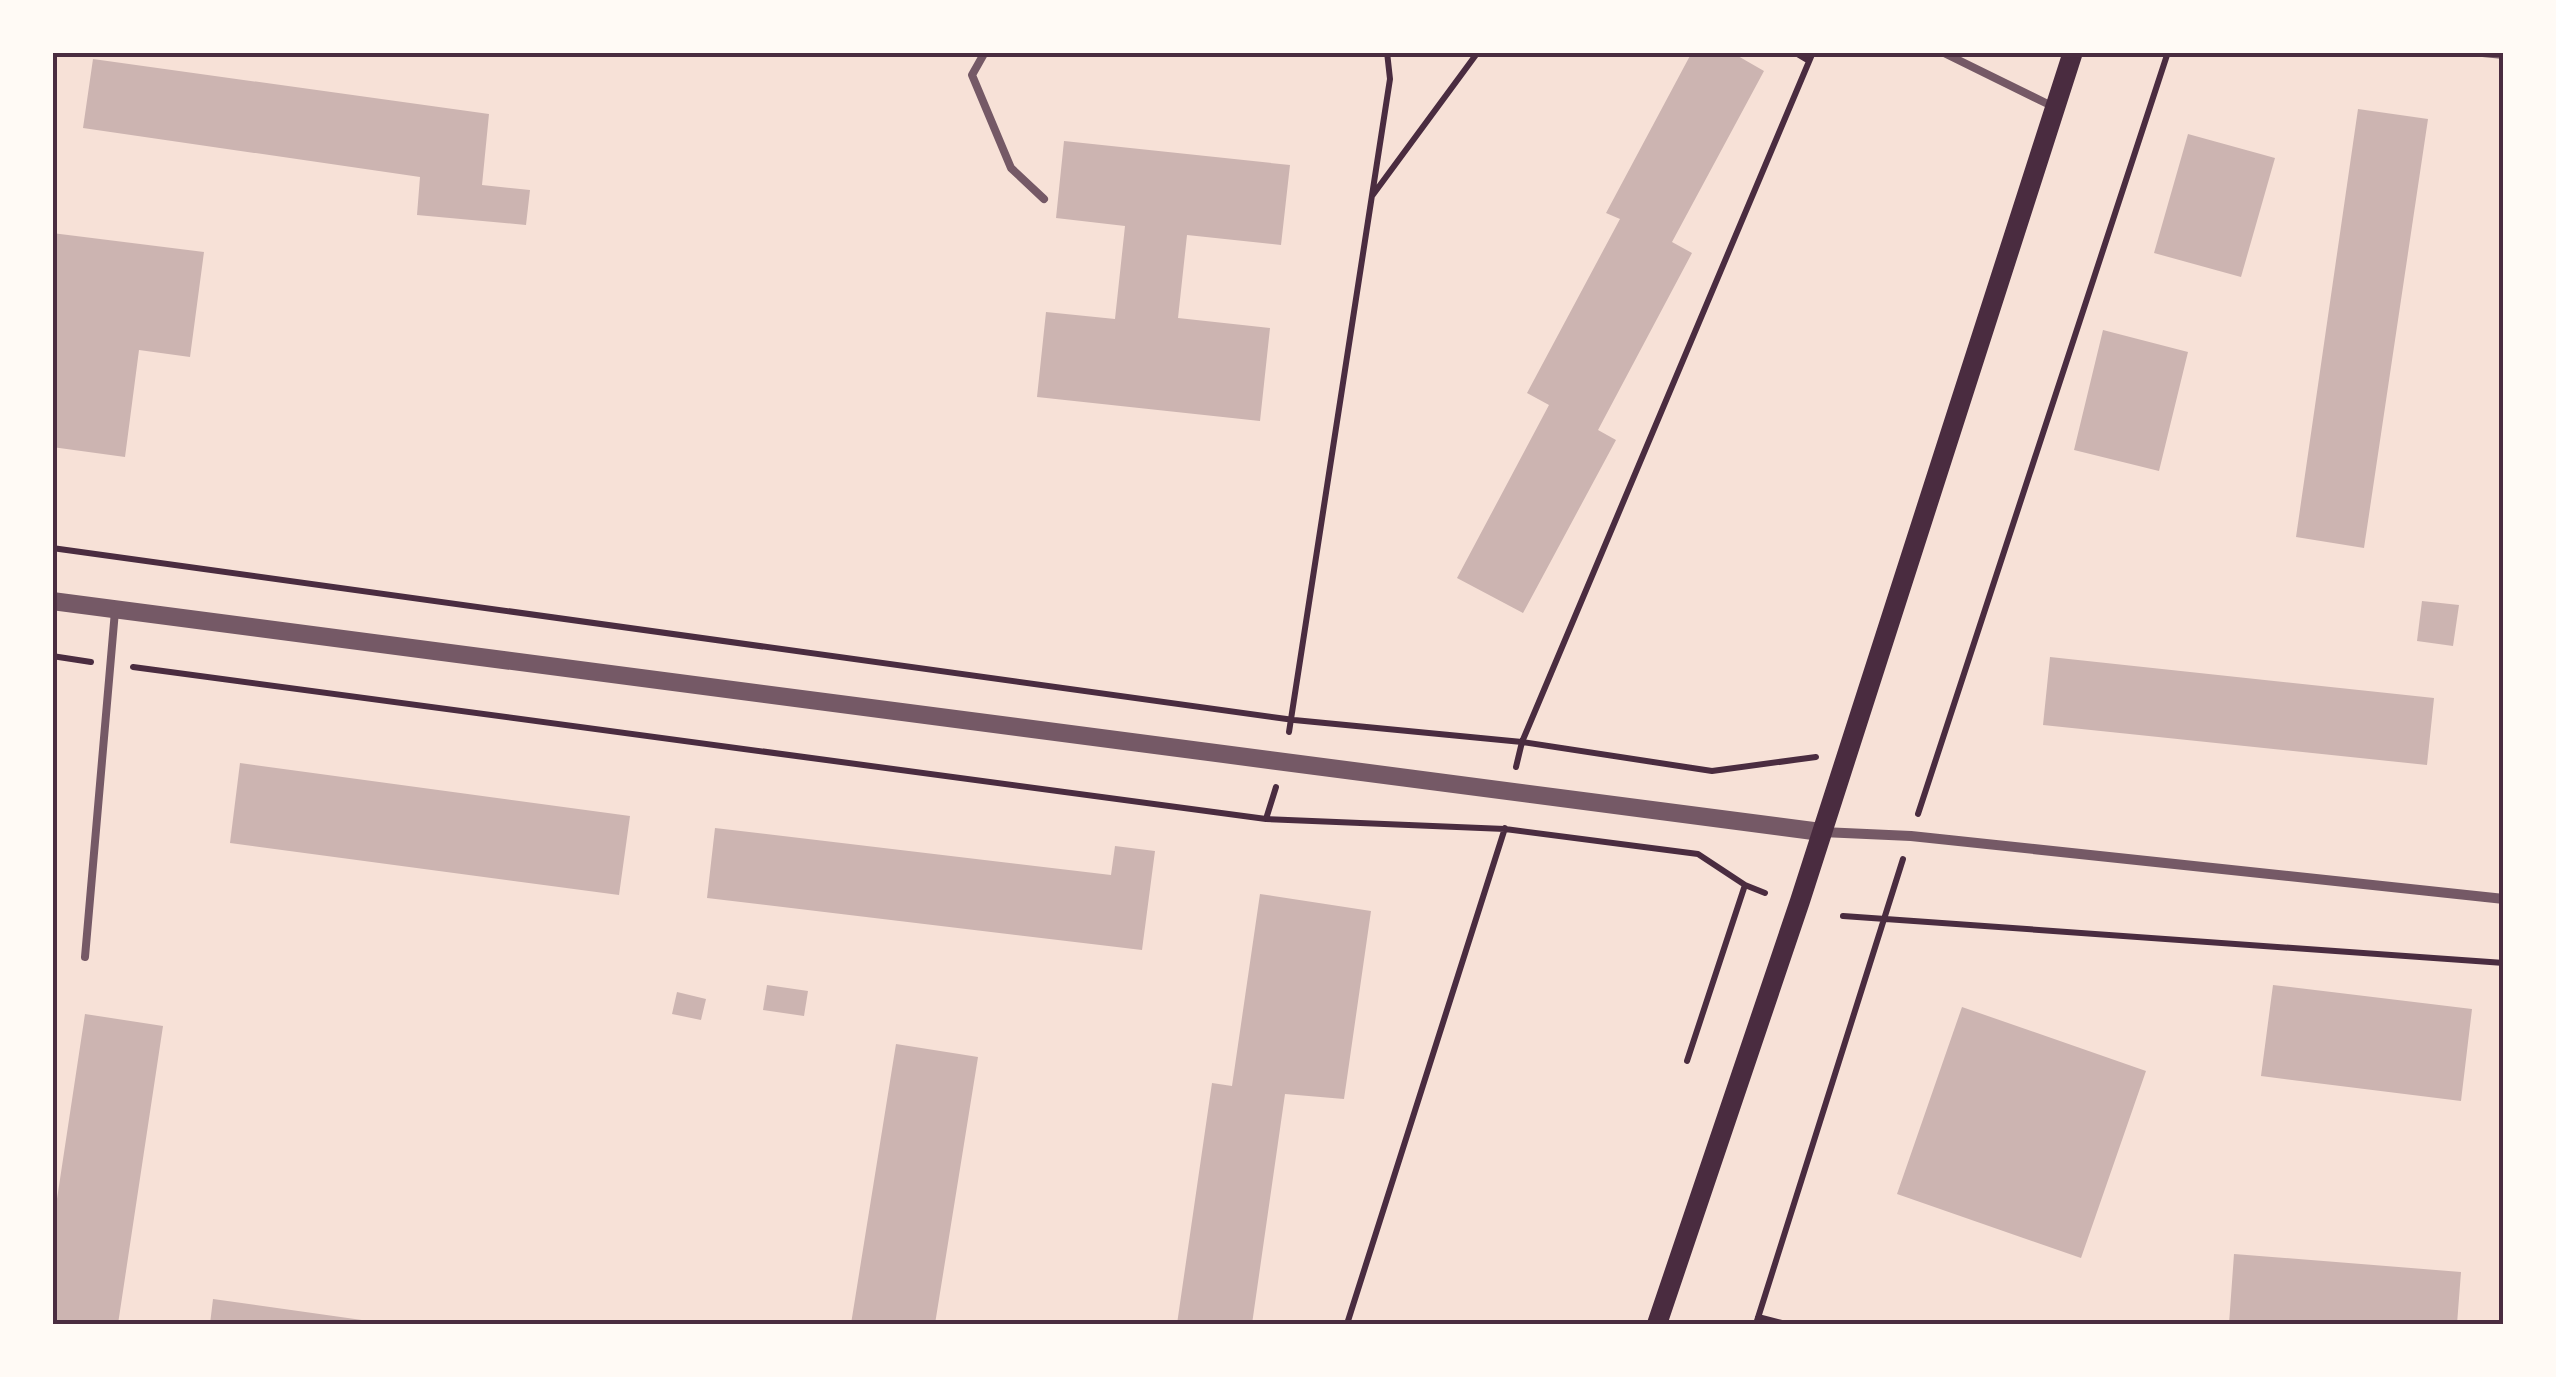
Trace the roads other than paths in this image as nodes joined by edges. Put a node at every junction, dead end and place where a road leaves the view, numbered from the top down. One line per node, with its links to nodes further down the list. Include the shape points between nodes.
1 (985, 52): 7 (lane, via 972,75 1011,168)
2 (1942, 52): 6 (lane)
3 (2072, 52): 6 (main road)
4 (2472, 52): 5 (lane)
5 (2504, 56)
6 (2054, 107): 10 (main road)
7 (1044, 199)
8 (52, 601): 9 (street)
9 (114, 610): 10 (street); 12 (lane)
10 (1821, 832): 11 (street); 13 (main road)
11 (2504, 899)
12 (86, 957)
13 (1657, 1324)

